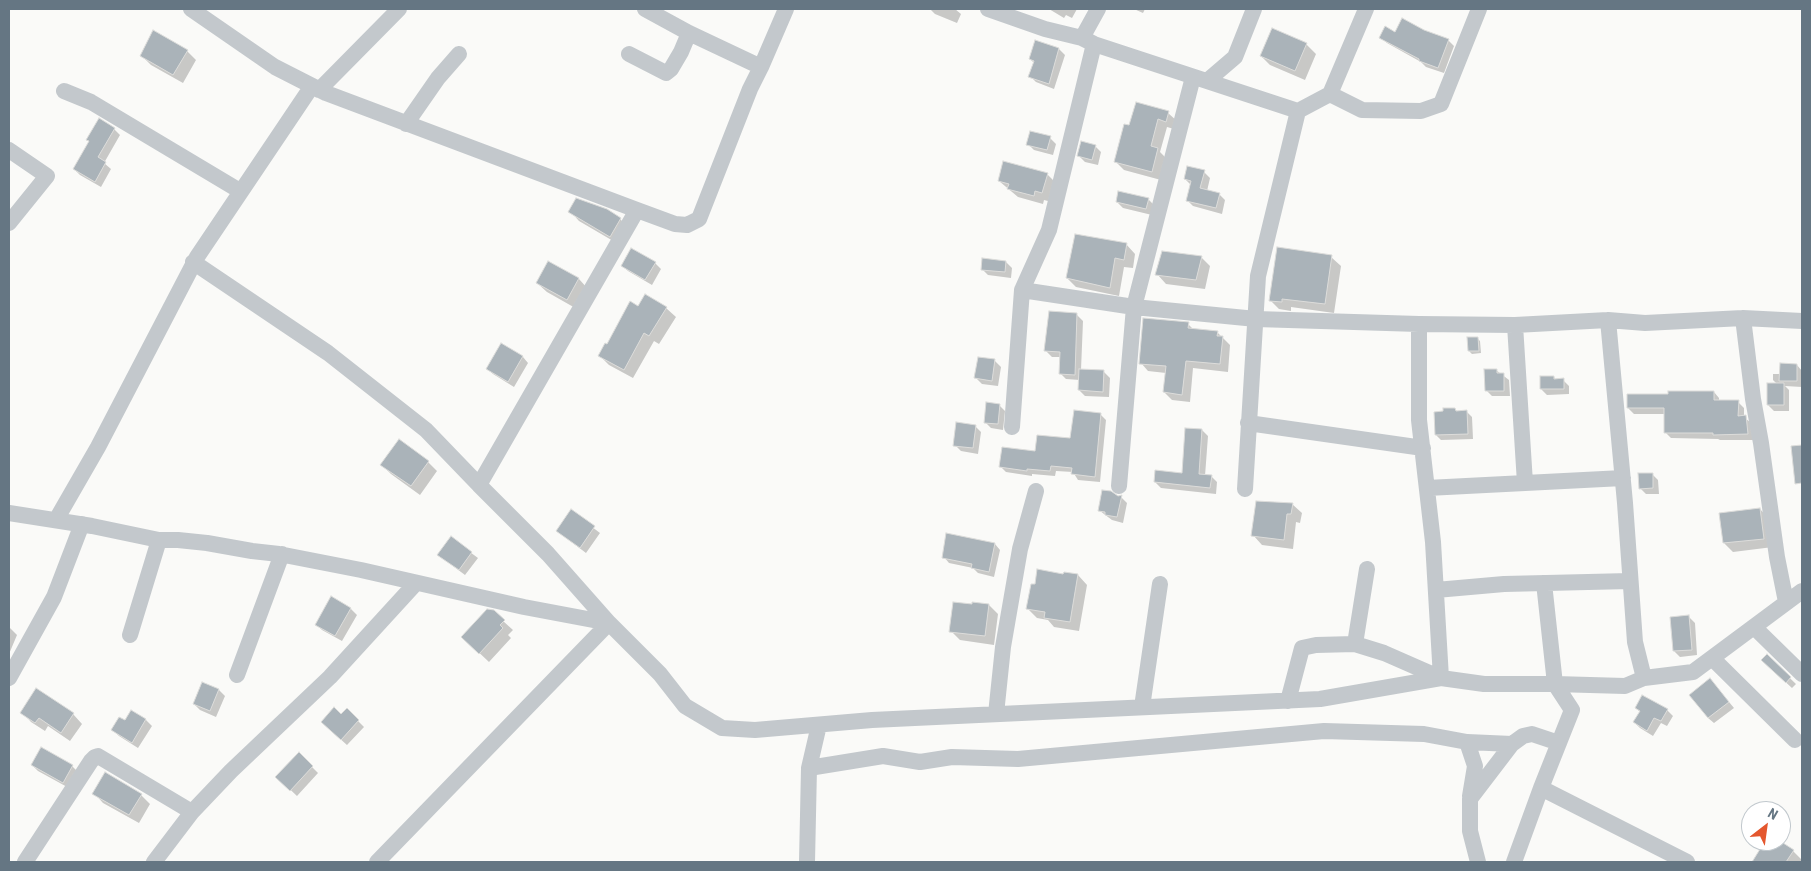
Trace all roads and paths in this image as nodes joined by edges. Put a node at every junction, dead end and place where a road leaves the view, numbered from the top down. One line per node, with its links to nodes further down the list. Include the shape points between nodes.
1 (191, 9): 16 (street, via 275,67)
2 (399, 9): 16 (street)
3 (645, 9): 10 (street)
4 (786, 9): 14 (street)
5 (988, 9): 11 (street)
6 (1098, 9): 11 (street)
7 (1254, 9): 15 (street, via 1235,57)
8 (1366, 9): 18 (street)
9 (1479, 9): 18 (street, via 1441,104 1422,112 1362,110)
10 (689, 33): 13 (street, via 671,70 666,73); 14 (street)
11 (1088, 41): 15 (street); 26 (street, via 1049,230)
12 (459, 54): 20 (street)
13 (629, 54)
14 (761, 67): 23 (street, via 699,219 687,225 675,224)
15 (1200, 79): 19 (street); 27 (street)
16 (315, 88): 20 (street); 22 (street)
17 (64, 90): 22 (street, via 90,102)
18 (1330, 94): 19 (street)
19 (1298, 111): 29 (street, via 1258,276)
20 (406, 124): 23 (street)
21 (9, 150): 24 (street, via 47,176)
22 (240, 191): 25 (street)
23 (637, 210): 39 (street)
24 (9, 222)
25 (193, 262): 39 (street, via 328,353 426,430); 45 (street, via 98,447)
26 (1022, 290): 27 (street); 35 (street)
27 (1134, 307): 29 (street); 40 (street)
28 (1743, 318): 30 (street, via 1645,323); 31 (street); 56 (street, via 1752,399)
29 (1256, 319): 32 (street); 34 (street)
30 (1608, 320): 33 (street); 37 (street)
31 (1802, 321)
32 (1419, 324): 33 (street); 36 (street)
33 (1515, 325): 38 (street)
34 (1248, 423): 36 (street); 42 (street)
35 (1012, 427)
36 (1423, 448): 41 (street)
37 (1623, 478): 38 (street); 50 (street)
38 (1525, 483): 41 (street)
39 (479, 485): 57 (street, via 548,554)
40 (1119, 486)
41 (1427, 488): 54 (street)
42 (1245, 489)
43 (1036, 491): 70 (street, via 1020,549 1003,647)
44 (9, 514): 45 (street)
45 (56, 520): 46 (street)
46 (82, 524): 47 (street); 64 (street, via 54,597)
47 (159, 540): 48 (street); 59 (street)
48 (282, 554): 51 (street); 63 (street)
49 (1367, 569): 60 (street)
50 (1630, 581): 52 (street); 66 (street, via 1635,642)
51 (416, 583): 57 (street); 79 (street, via 330,677)
52 (1544, 583): 54 (street); 67 (street)
53 (1160, 584): 69 (street)
54 (1436, 590): 65 (street)
55 (1802, 591): 56 (street)
56 (1786, 602): 58 (street)
57 (609, 622): 71 (street, via 660,674 685,706 722,728 756,730); 82 (street)
58 (1754, 627): 61 (street); 62 (street)
59 (130, 635)
60 (1355, 644): 65 (street, via 1384,652); 68 (street, via 1302,648)
61 (1712, 658): 66 (street, via 1693,672); 72 (street)
62 (1802, 674)
63 (237, 675)
64 (9, 678)
65 (1441, 678): 67 (street, via 1484,684); 68 (street, via 1320,699)
66 (1644, 678): 67 (street, via 1625,686)
67 (1555, 684): 74 (street, via 1572,710)
68 (1288, 700): 69 (street)
69 (1142, 707): 70 (street)
70 (996, 714): 71 (street)
71 (819, 724): 76 (street)
72 (1795, 740)
73 (1467, 742): 75 (street); 76 (street, via 1424,734 1324,731 1018,759 952,756 920,762 883,756); 78 (street, via 1475,766)
74 (1559, 743): 75 (street, via 1532,734); 77 (street)
75 (1512, 744): 78 (street)
76 (809, 768): 83 (street)
77 (1541, 788): 85 (street); 86 (street)
78 (1470, 799): 84 (street, via 1470,831)
79 (192, 812): 80 (street, via 98,756 91,760); 81 (street)
80 (25, 862)
81 (154, 862)
82 (377, 862)
83 (807, 862)
84 (1478, 862)
85 (1514, 862)
86 (1687, 862)

